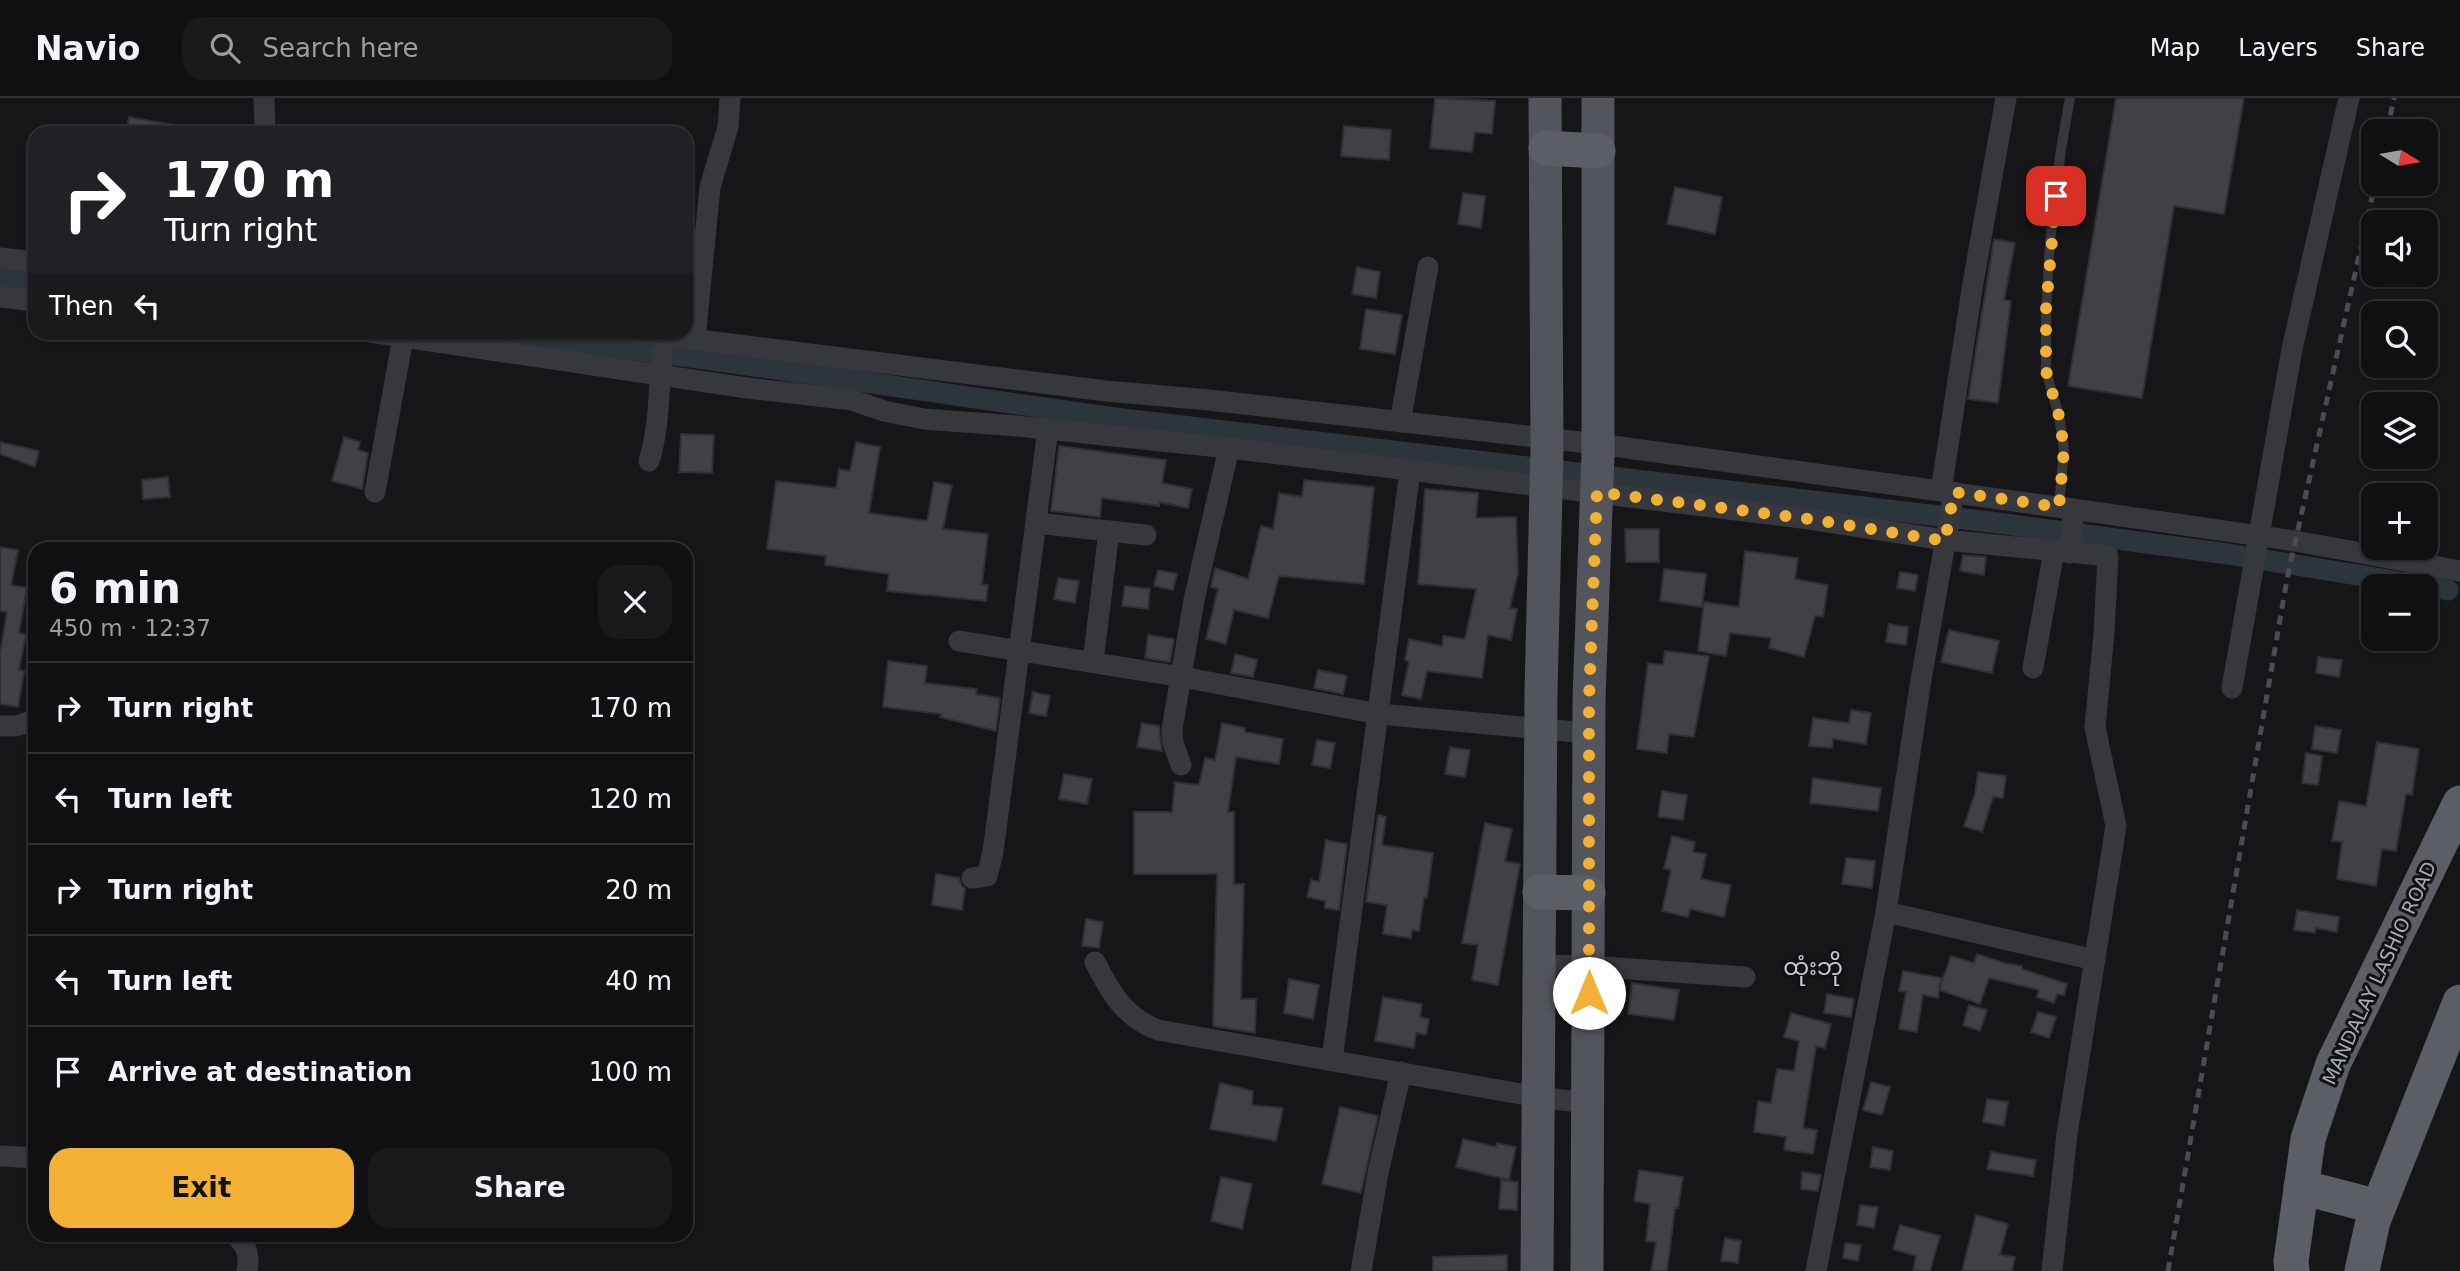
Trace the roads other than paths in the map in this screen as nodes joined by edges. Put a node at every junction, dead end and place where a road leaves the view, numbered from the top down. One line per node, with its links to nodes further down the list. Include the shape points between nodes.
1 (264, 98): 8 (street)
2 (730, 98): 16 (street, via 728,127 710,187)
3 (1545, 98): 9 (main road)
4 (1598, 98): 10 (main road)
5 (2006, 98): 30 (street, via 1973,283)
6 (2070, 98): 31 (lane, via 2050,242 2046,309 2046,371 2059,416)
7 (2349, 98): 36 (street, via 2292,349)
8 (265, 126)
9 (1545, 148): 10 (highway); 26 (main road)
10 (1598, 150): 27 (main road)
11 (0, 258): 12 (street)
12 (28, 261)
13 (1428, 267): 22 (street)
14 (0, 297): 15 (street)
15 (28, 299)
16 (695, 339): 22 (street, via 1106,391)
17 (403, 340): 29 (street)
18 (476, 340): 21 (street)
19 (645, 340): 21 (street)
20 (693, 340): 21 (street)
21 (662, 353): 23 (street, via 747,388 852,400 924,419); 25 (street, via 657,426)
22 (1400, 422): 26 (street)
23 (1048, 429): 24 (street); 32 (street)
24 (1229, 447): 28 (street); 43 (street, via 1194,600)
25 (649, 461)
26 (1547, 462): 27 (street); 27 (street); 28 (street); 48 (main road)
27 (1597, 469): 30 (street); 35 (street, via 1809,519); 49 (main road)
28 (1410, 471): 45 (street)
29 (375, 492)
30 (1949, 494): 31 (street); 35 (street)
31 (2069, 511): 36 (street); 37 (street)
32 (1036, 523): 33 (street); 40 (street)
33 (1109, 531): 34 (street); 41 (street)
34 (1146, 535)
35 (1946, 536): 37 (street); 55 (street)
36 (2257, 541): 38 (street); 44 (street)
37 (2064, 548): 42 (street); 56 (street, via 2108,556 2095,727 2116,826)
38 (2460, 571)
39 (959, 641): 40 (street)
40 (1020, 651): 41 (street); 52 (street, via 990,867 987,876)
41 (1093, 662): 43 (street)
42 (2033, 668)
43 (1182, 677): 45 (street); 50 (street, via 1172,729)
44 (2232, 688)
45 (1379, 714): 48 (street); 62 (street)
46 (28, 722): 47 (street)
47 (0, 726)
48 (1541, 730): 49 (street); 53 (main road)
49 (1588, 733): 54 (main road)
50 (1181, 765)
51 (2460, 803): 68 (highway, MANDALAY LASHIO ROAD, via 2333,1064 2308,1139)
52 (972, 878)
53 (1540, 892): 54 (highway); 58 (main road)
54 (1588, 893): 59 (main road)
55 (1886, 912): 56 (street); 75 (street)
56 (2095, 960): 76 (street, via 2067,1134)
57 (1095, 962): 62 (street, via 1109,991 1144,1025)
58 (1538, 965): 59 (street); 64 (main road)
59 (1589, 965): 60 (street); 65 (main road)
60 (1745, 977)
61 (2460, 1002): 69 (highway)
62 (1332, 1060): 63 (street)
63 (1401, 1072): 64 (street); 72 (street)
64 (1538, 1097): 65 (street); 73 (main road)
65 (1587, 1103): 74 (main road)
66 (0, 1156): 67 (street)
67 (28, 1158)
68 (2301, 1187): 69 (highway); 77 (highway, MANDALAY LASHIO ROAD)
69 (2378, 1207): 78 (highway)
70 (244, 1242): 71 (street)
71 (247, 1271)
72 (1360, 1271)
73 (1537, 1271)
74 (1587, 1271)
75 (1816, 1271)
76 (2052, 1271)
77 (2292, 1271)
78 (2362, 1271)

